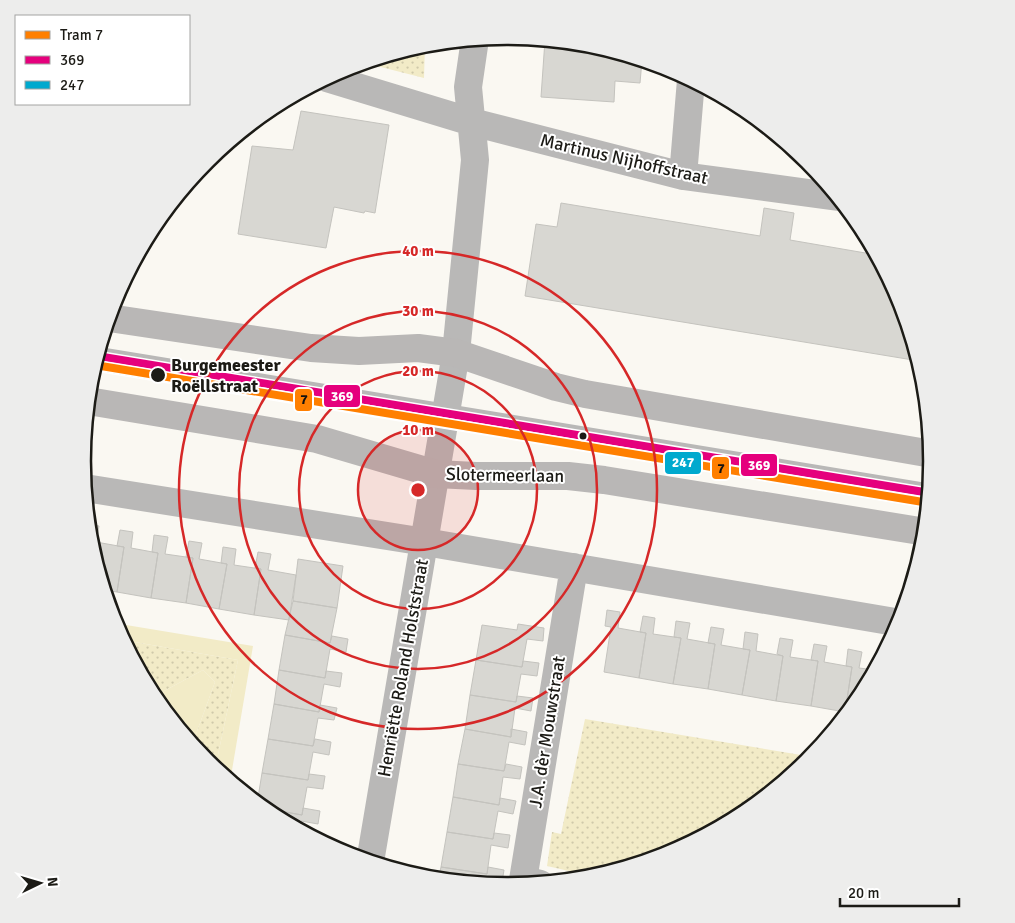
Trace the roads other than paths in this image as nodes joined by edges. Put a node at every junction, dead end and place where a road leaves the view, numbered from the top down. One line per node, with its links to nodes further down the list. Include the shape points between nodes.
1 (474, 47): 4 (street, Henriëtte Roland Holststraat, via 468,87)
2 (338, 81): 4 (street, Martinus Nijhoffstraat)
3 (690, 87): 5 (street)
4 (472, 122): 5 (street, Martinus Nijhoffstraat); 8 (street, Henriëtte Roland Holststraat, via 475,160)
5 (684, 176): 6 (street, Martinus Nijhoffstraat)
6 (828, 196)
7 (116, 319): 8 (main road, via 311,348 360,351 418,348)
8 (456, 353): 11 (street, Henriëtte Roland Holststraat); 12 (main road, via 585,394)
9 (104, 357): 11 (lane)
10 (96, 403): 13 (main road, Slotermeerlaan, via 316,439)
11 (446, 413): 13 (street, Henriëtte Roland Holststraat); 15 (lane)
12 (924, 453)
13 (436, 474): 16 (main road, Slotermeerlaan, via 568,476 604,480); 17 (street, Henriëtte Roland Holststraat)
14 (92, 489): 17 (street)
15 (923, 492)
16 (918, 531)
17 (425, 542): 18 (street); 20 (street, Henriëtte Roland Holststraat)
18 (574, 567): 19 (street); 21 (street, J.A. dèr Mouwstraat)
19 (892, 621)
20 (371, 855)
21 (523, 877)

